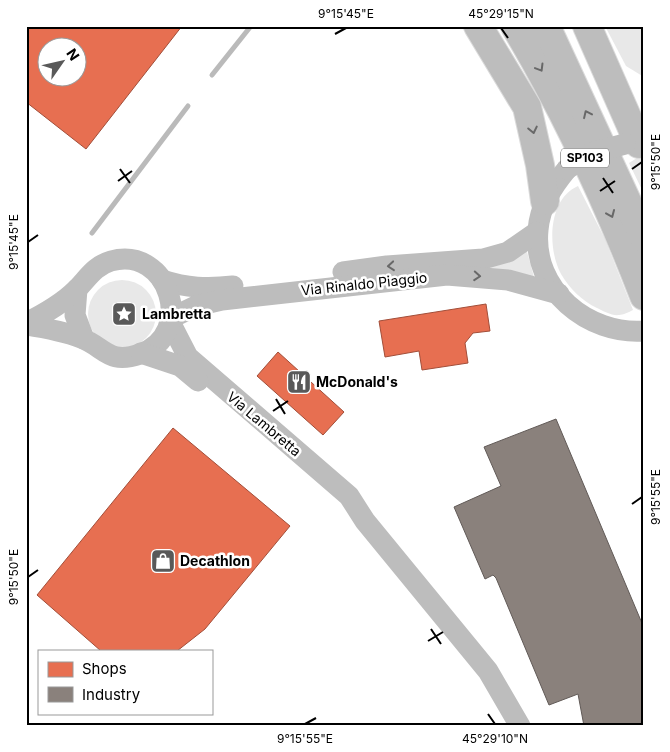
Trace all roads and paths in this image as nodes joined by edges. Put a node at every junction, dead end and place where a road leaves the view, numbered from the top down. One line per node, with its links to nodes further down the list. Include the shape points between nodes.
1 (478, 26): 8 (highway, SP103, one-way to 8, via 527,107)
2 (515, 26): 14 (highway, SP103, one-way to 14, via 548,82 592,173)
3 (546, 26): 10 (highway, SP103, one-way to 3)
4 (587, 26): 5 (highway)
5 (602, 58): 6 (highway, via 627,93); 7 (highway)
6 (644, 103)
7 (636, 144): 8 (street, bridge, via 591,153 567,169)
8 (545, 201): 9 (street)
9 (538, 232): 11 (street, Via Rinaldo Piaggio, one-way to 11, via 508,252 483,259 387,266 200,289); 13 (street, via 542,266)
10 (644, 238)
11 (162, 280): 12 (street, Via Rinaldo Piaggio, via 145,265 122,260 100,266); 15 (street, Via Rinaldo Piaggio, via 171,298)
12 (77, 289): 16 (street, Via Rinaldo Piaggio, via 44,315); 18 (street, via 75,315)
13 (559, 294): 15 (street, Via Rinaldo Piaggio, one-way to 13, via 196,306 222,300 446,275 508,280); 17 (street, via 570,308 594,324 620,331)
14 (644, 296)
15 (170, 320): 19 (street, Via Rinaldo Piaggio, via 160,341); 20 (street, Via Lambretta, via 188,357 350,496)
16 (26, 324): 18 (street, Via Rinaldo Piaggio)
17 (639, 331)
18 (84, 339): 19 (street, Via Rinaldo Piaggio, via 110,355 120,357)
19 (142, 353): 20 (street, Via Lambretta, via 180,366)
20 (365, 521): 21 (street, Via Lambretta, via 488,671)
21 (520, 726)

